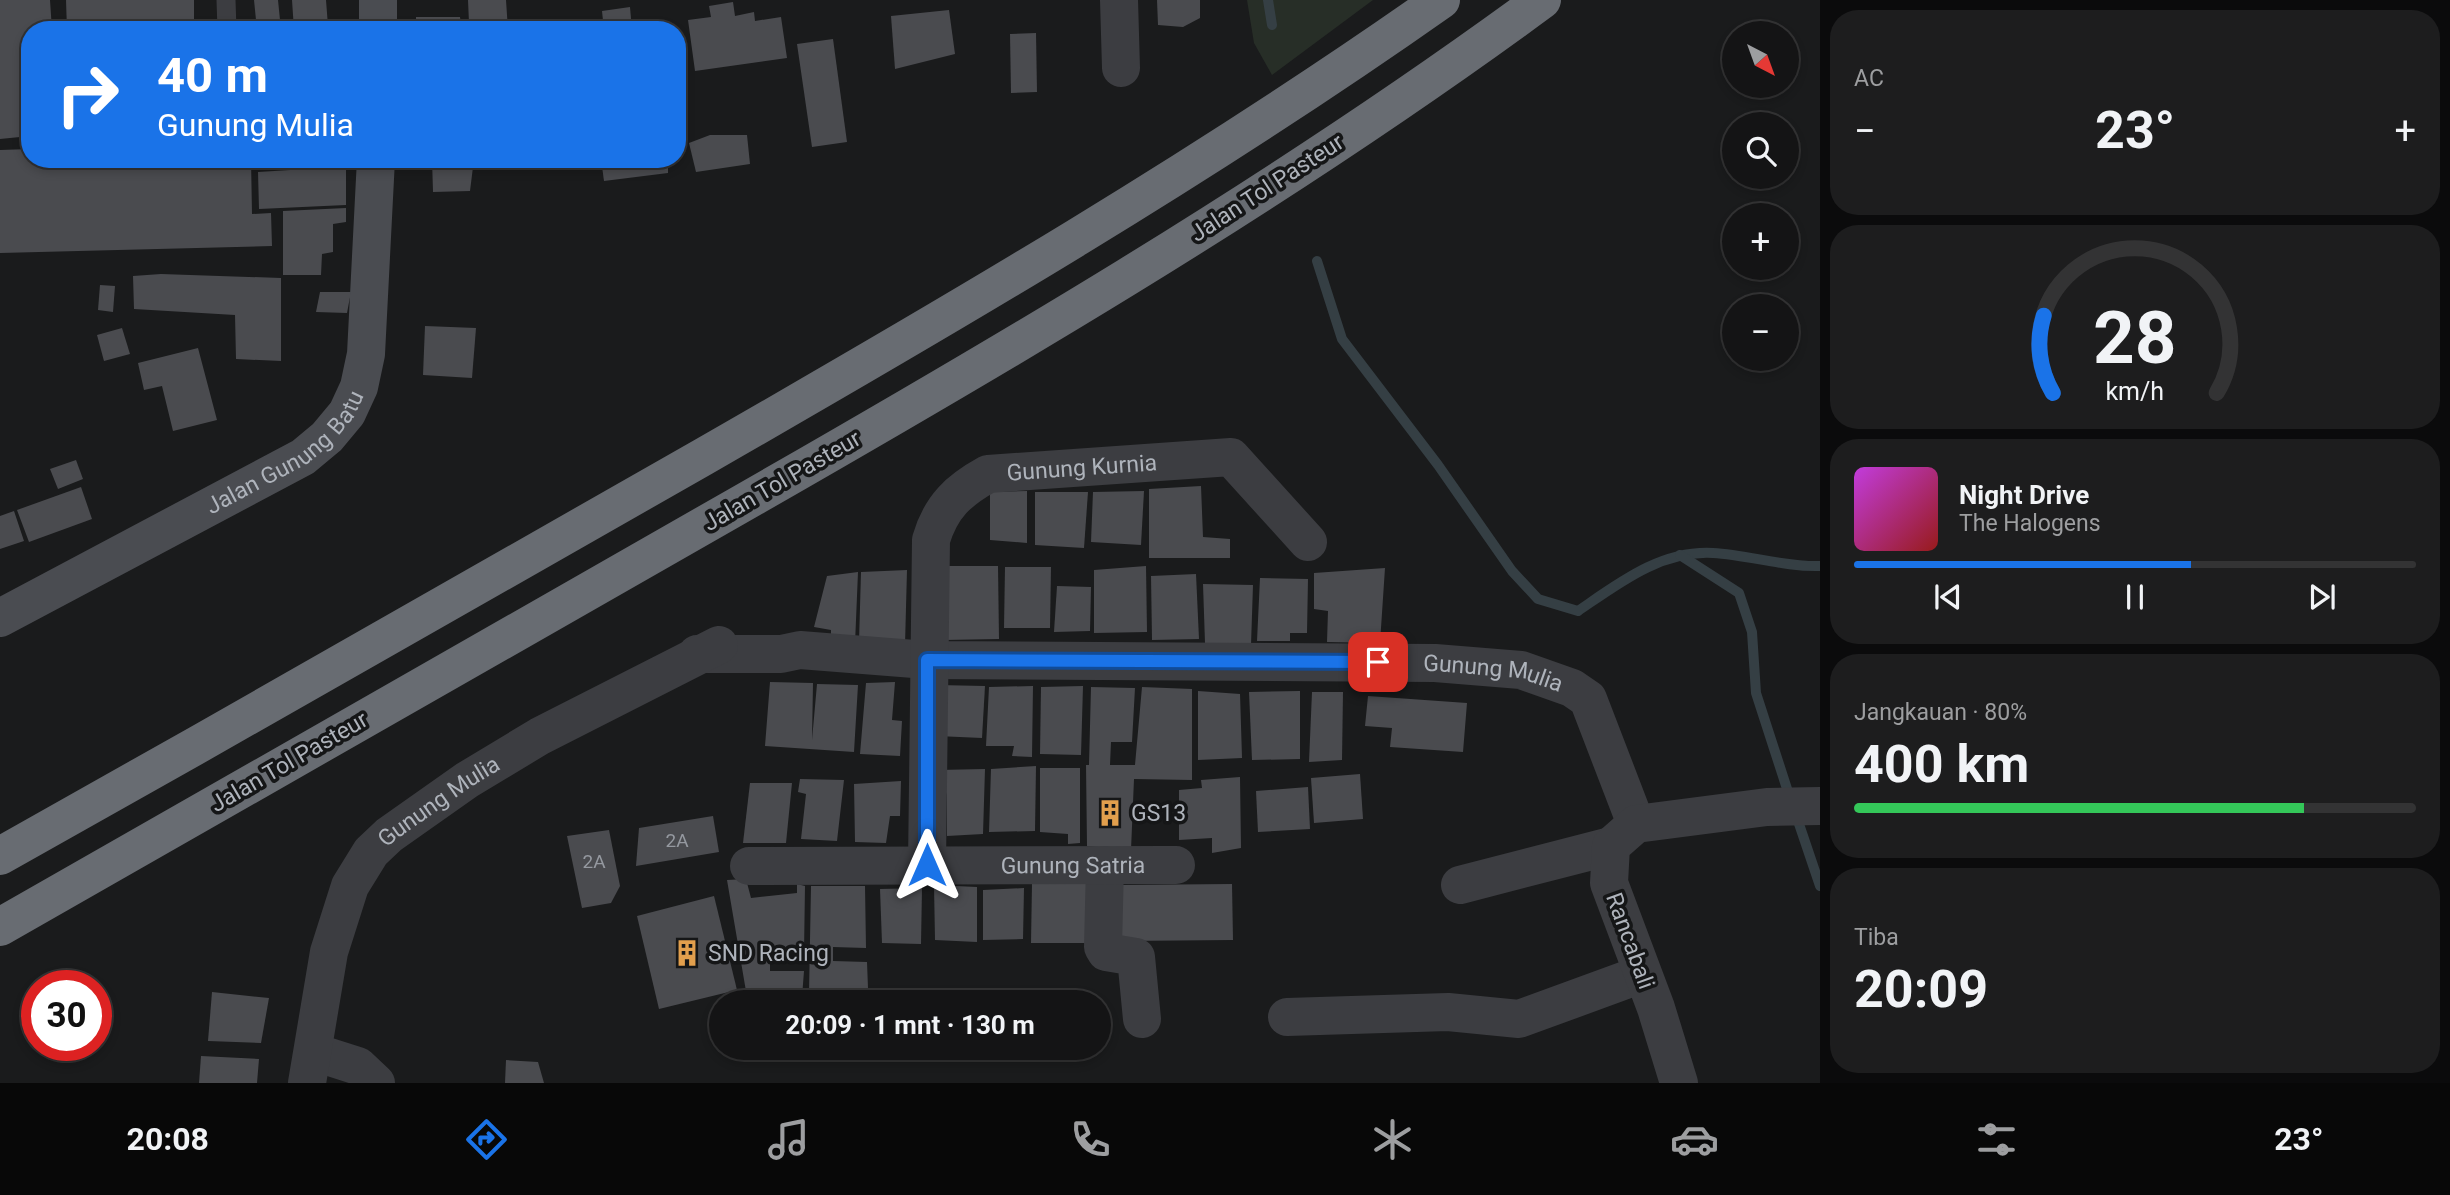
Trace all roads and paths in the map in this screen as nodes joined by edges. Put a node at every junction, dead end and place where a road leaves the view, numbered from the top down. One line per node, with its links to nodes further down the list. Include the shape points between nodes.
1 (226, 0): 6 (lane)
2 (378, 0): 7 (main road)
3 (1119, 0): 8 (street)
4 (1441, 0): 15 (highway, via 969,305)
5 (1542, 0): 21 (highway, Jalan Tol Pasteur, via 1235,210 1004,354)
6 (227, 21)
7 (378, 21)
8 (1121, 68)
9 (376, 168): 11 (main road, Jalan Gunung Batu, via 366,354 347,413 327,437 303,457)
10 (1308, 542): 12 (street, Gunung Kurnia, via 1231,457 988,474 961,489 939,516 932,540)
11 (0, 618)
12 (927, 660): 14 (street, Gunung Mulia, via 1401,662 1521,670 1572,688 1587,699); 16 (street); 25 (street, Gunung Mulia, via 800,650 781,642 724,643 540,736 478,774 389,835 371,852 350,886 320,990)
13 (1820, 806): 14 (street, via 1767,807)
14 (1623, 835): 20 (street); 22 (street, Rancabali, via 1608,861 1609,883)
15 (0, 856)
16 (927, 865): 17 (street, Gunung Satria); 19 (street, Gunung Satria)
17 (1105, 865): 18 (street, Gunung Satria); 24 (street, via 1103,947 1106,952 1136,957)
18 (1176, 865)
19 (749, 866)
20 (1460, 885)
21 (0, 927)
22 (1642, 974): 23 (street, via 1519,1019 1448,1012); 27 (street, Rancabali)
23 (1287, 1017)
24 (1142, 1019)
25 (310, 1068): 26 (street, via 358,1066)
26 (376, 1083)
27 (1679, 1083)

